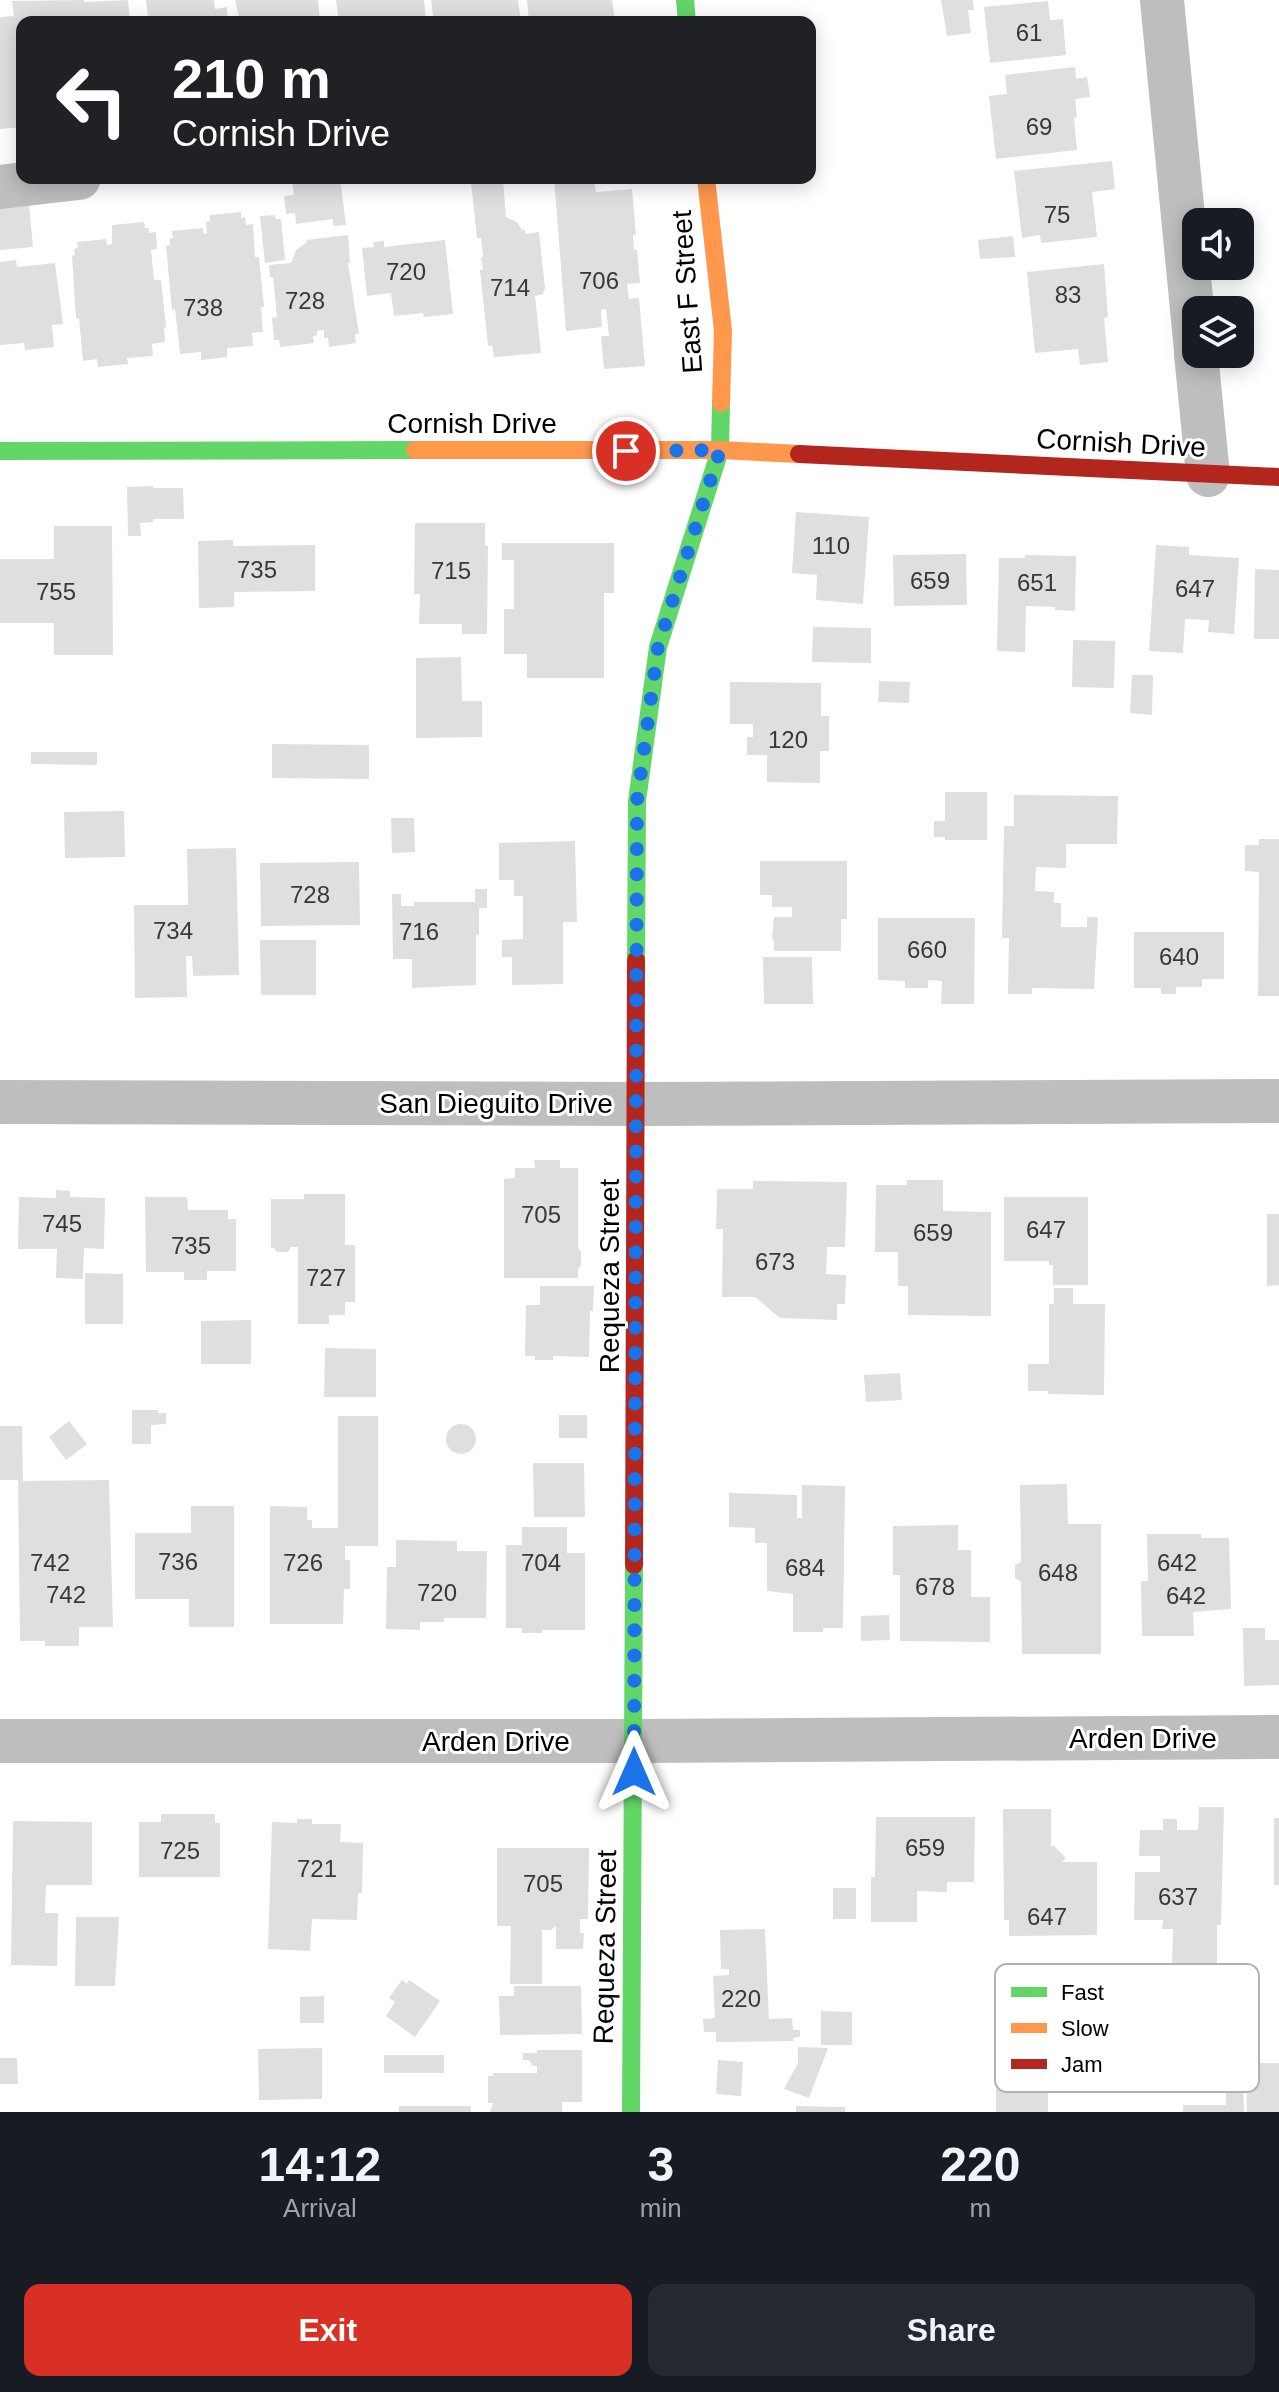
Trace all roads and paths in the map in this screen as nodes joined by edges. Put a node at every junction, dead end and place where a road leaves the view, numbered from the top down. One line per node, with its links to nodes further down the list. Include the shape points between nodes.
1 (1162, 0): 5 (street)
2 (26, 184): 4 (street)
3 (707, 184): 7 (street, East F Street, via 723,331)
4 (0, 187)
5 (1191, 296)
6 (1198, 368): 9 (street)
7 (720, 450): 8 (street, Cornish Drive); 9 (street, Cornish Drive); 13 (street, Requeza Street, via 658,647 637,801)
8 (0, 451)
9 (1208, 475): 10 (street, Cornish Drive)
10 (1279, 477)
11 (1279, 1101): 13 (street, San Dieguito Drive)
12 (0, 1102): 13 (street, San Dieguito Drive)
13 (637, 1104): 16 (street, Requeza Street)
14 (1279, 1737): 16 (street, Arden Drive)
15 (0, 1741): 16 (street, Arden Drive)
16 (634, 1741): 17 (street, Requeza Street)
17 (631, 2112)

